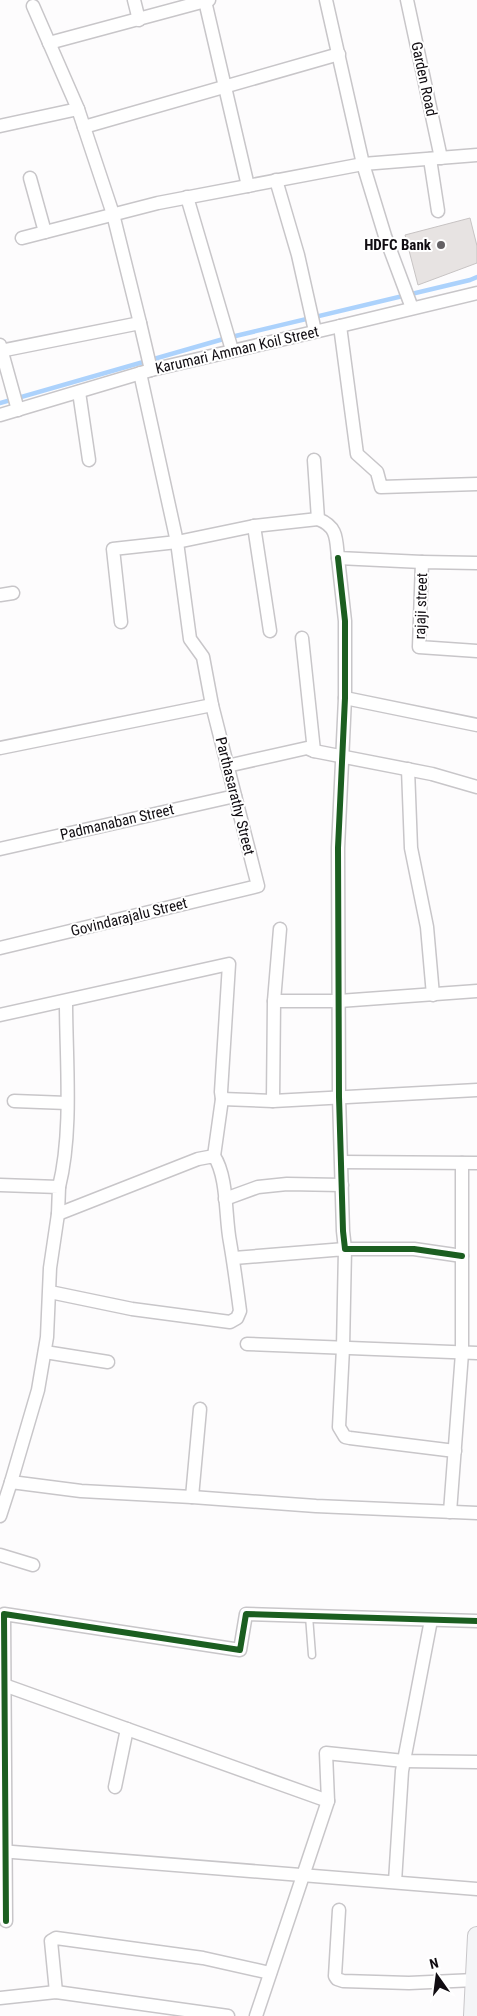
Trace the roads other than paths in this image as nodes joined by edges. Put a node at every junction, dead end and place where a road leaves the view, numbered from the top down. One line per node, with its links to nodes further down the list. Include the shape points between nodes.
1 (134, 0): 6 (street)
2 (207, 0): 6 (street); 9 (street)
3 (326, 0): 8 (street)
4 (407, 0): 14 (street, Garden Road)
5 (33, 6): 7 (street, Parthasarathy Street)
6 (139, 20): 7 (street)
7 (49, 44): 10 (street, Parthasarathy Street)
8 (339, 54): 9 (street); 15 (street)
9 (225, 87): 12 (street); 18 (street)
10 (78, 109): 11 (street); 12 (street, Parthasarathy Street)
11 (0, 126)
12 (84, 127): 21 (street, Parthasarathy Street)
13 (477, 155): 14 (street)
14 (436, 158): 15 (street); 20 (street, Garden Road)
15 (363, 164): 17 (street); 25 (street)
16 (30, 178): 22 (street)
17 (276, 180): 18 (street); 28 (street, via 298,255)
18 (248, 186): 19 (street)
19 (187, 197): 21 (street); 29 (street)
20 (438, 211)
21 (113, 214): 22 (street); 26 (street, Parthasarathy Street)
22 (45, 232): 23 (street)
23 (22, 238)
24 (477, 293): 25 (street, Karumari Amman Koil Street)
25 (412, 308): 27 (street, Karumari Amman Koil Street)
26 (140, 323): 30 (street); 31 (street, Parthasarathy Street, via 148,356)
27 (340, 326): 28 (street, Karumari Amman Koil Street); 37 (street, via 357,454 377,472 380,487)
28 (315, 331): 29 (street, Karumari Amman Koil Street)
29 (232, 347): 31 (street, Karumari Amman Koil Street)
30 (2, 353): 33 (street)
31 (146, 372): 32 (street, Karumari Amman Koil Street); 40 (street, Parthasarathy Street)
32 (79, 392): 33 (street, Karumari Amman Koil Street); 35 (street)
33 (18, 407): 34 (street, Karumari Amman Koil Street)
34 (0, 415)
35 (89, 460)
36 (314, 460): 38 (street)
37 (477, 484)
38 (318, 519): 39 (street); 41 (street, via 332,527)
39 (254, 526): 40 (street); 47 (street)
40 (177, 542): 46 (street, via 113,549); 51 (street, Parthasarathy Street, via 190,639 203,657)
41 (338, 558): 42 (street); 50 (street, via 344,621)
42 (422, 562): 43 (street, rajaji street); 49 (street, rajaji street, via 420,647)
43 (477, 563)
44 (13, 593): 45 (street)
45 (0, 595)
46 (121, 622)
47 (270, 631)
48 (302, 638): 54 (street)
49 (477, 650)
50 (345, 698): 52 (street); 55 (street)
51 (212, 705): 53 (street); 56 (street, Parthasarathy Street)
52 (477, 725)
53 (0, 748)
54 (314, 751): 55 (street); 56 (street, via 307,748)
55 (344, 756): 57 (street); 67 (street, via 338,832)
56 (227, 766): 59 (street, Parthasarathy Street)
57 (408, 769): 58 (street); 65 (street, via 411,848 427,927)
58 (477, 787)
59 (235, 796): 60 (street, Padmanaban Street); 61 (street, Parthasarathy Street)
60 (0, 849)
61 (258, 886): 63 (street, Govindarajalu Street)
62 (280, 929): 66 (street)
63 (0, 948)
64 (477, 991): 65 (street)
65 (433, 995): 67 (street)
66 (274, 1001): 67 (street); 74 (street)
67 (339, 1001): 71 (street)
68 (66, 1002): 69 (street); 72 (street, via 229,964); 75 (street)
69 (0, 1015)
70 (477, 1090): 71 (street)
71 (339, 1097): 74 (street); 77 (street)
72 (222, 1099): 74 (street); 76 (street)
73 (14, 1101): 75 (street)
74 (273, 1101)
75 (67, 1103): 82 (street, via 65,1164)
76 (214, 1156): 83 (street); 84 (street, via 189,1162)
77 (342, 1162): 78 (street); 81 (street)
78 (462, 1163): 79 (street); 86 (street)
79 (477, 1163)
80 (0, 1184): 82 (street)
81 (342, 1185): 83 (street, via 258,1186); 85 (street)
82 (58, 1187): 84 (street)
83 (226, 1199): 87 (street)
84 (58, 1214): 88 (street)
85 (345, 1249): 86 (street, via 414,1249); 87 (street); 90 (street)
86 (462, 1256): 92 (street)
87 (234, 1258): 88 (street, via 240,1311 230,1322 132,1309)
88 (50, 1292): 91 (street)
89 (247, 1344): 90 (street)
90 (343, 1348): 92 (street); 96 (street, via 339,1427 345,1437)
91 (45, 1352): 94 (street); 97 (street, via 38,1390)
92 (462, 1353): 93 (street); 96 (street)
93 (477, 1354)
94 (108, 1362)
95 (200, 1409): 98 (street)
96 (455, 1451): 99 (street)
97 (11, 1482): 98 (street, via 81,1491); 101 (street)
98 (192, 1497): 99 (street)
99 (450, 1512): 100 (street)
100 (477, 1513)
101 (0, 1516)
102 (0, 1555): 103 (street)
103 (33, 1565)
104 (309, 1616): 105 (street); 107 (lane); 108 (street, via 246,1614 240,1650 4,1614)
105 (431, 1620): 106 (street); 110 (street)
106 (477, 1621)
107 (312, 1655)
108 (4, 1685): 109 (street); 114 (street)
109 (127, 1729): 112 (street); 113 (street)
110 (404, 1761): 111 (street); 113 (street, via 326,1753); 116 (street)
111 (477, 1762)
112 (115, 1787)
113 (328, 1801): 115 (street)
114 (2, 1851): 115 (street); 119 (street)
115 (304, 1875): 116 (street); 121 (street)
116 (394, 1882): 117 (street)
117 (477, 1889)
118 (339, 1910): 122 (street, via 337,1979)
119 (6, 1921)
120 (477, 1936): 122 (main road)
121 (270, 1973): 123 (street, via 203,1958 56,1938 51,1941); 126 (street)
122 (475, 1990): 127 (main road)
123 (56, 1992): 124 (street); 125 (street)
124 (0, 1998)
125 (228, 2016)
126 (256, 2016)
127 (473, 2016)

